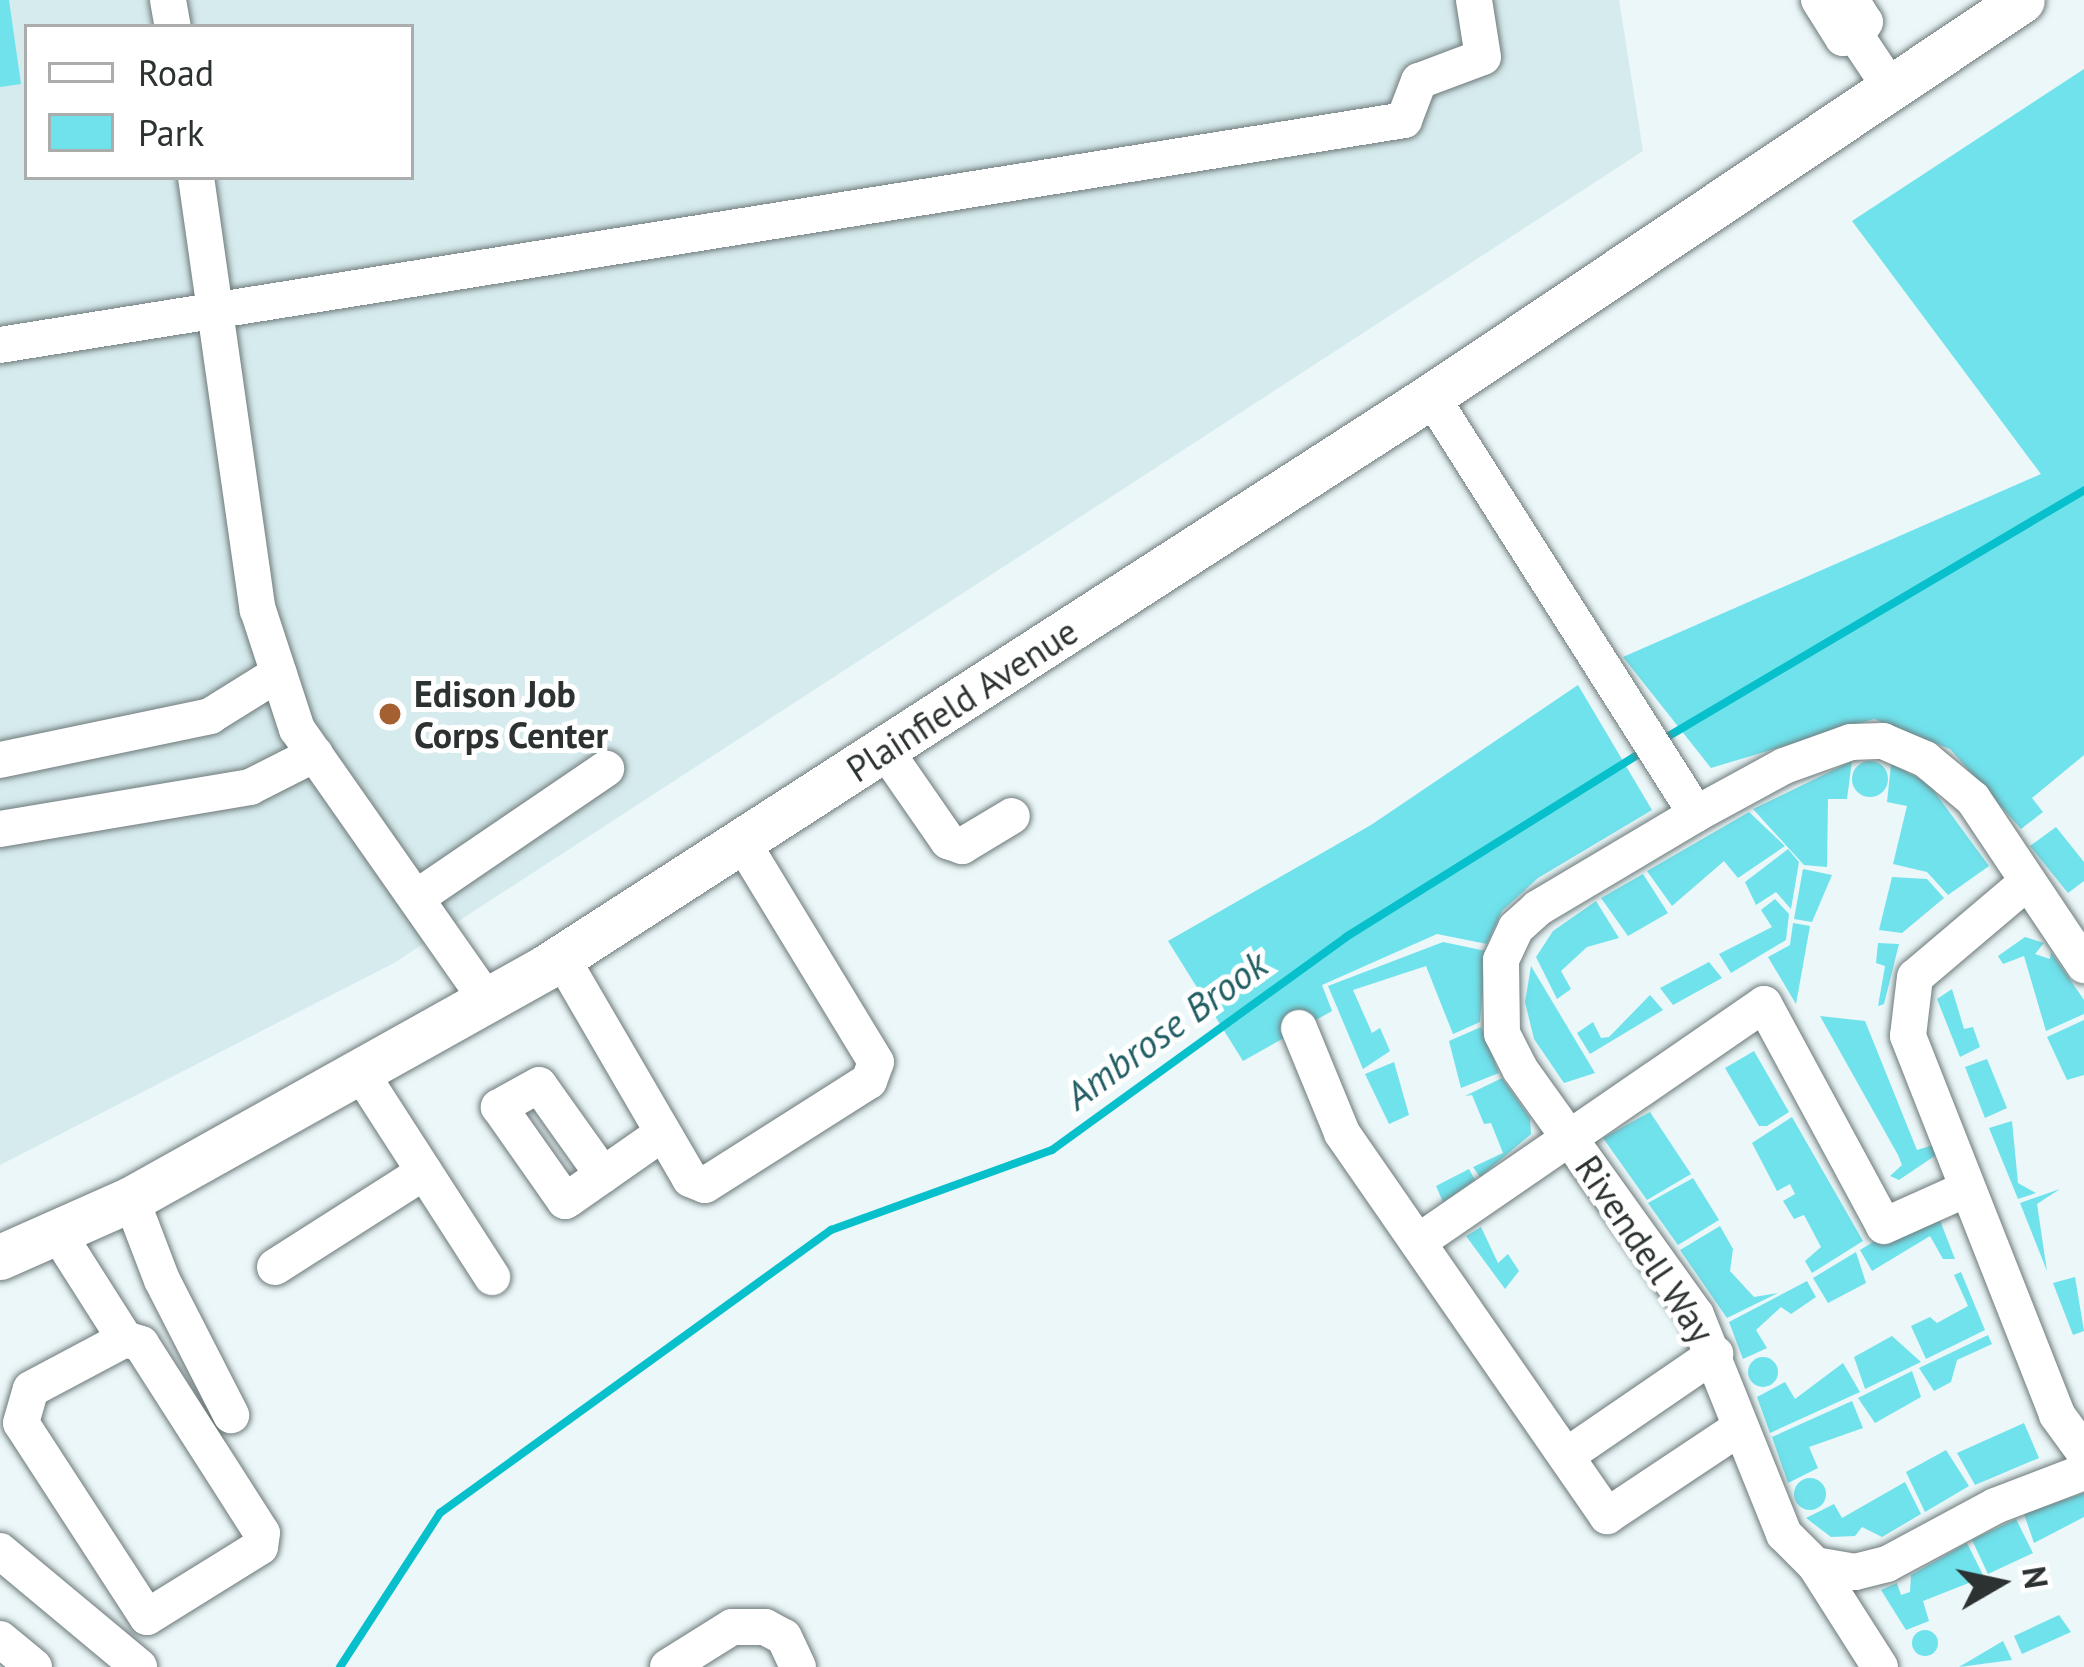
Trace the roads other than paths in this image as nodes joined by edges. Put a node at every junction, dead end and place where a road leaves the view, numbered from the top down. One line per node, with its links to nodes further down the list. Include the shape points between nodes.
1 (1474, 0): 7 (street, via 1483,57 1419,81 1404,120)
2 (1819, 0): 4 (street, via 1843,38)
3 (2022, 0): 5 (main road, Plainfield Avenue)
4 (1853, 18): 5 (street)
5 (1890, 87): 9 (main road, Plainfield Avenue)
6 (196, 180): 7 (street)
7 (218, 313): 8 (street); 10 (street, via 258,610)
8 (0, 345)
9 (1431, 396): 11 (main road, Plainfield Avenue); 15 (street)
10 (279, 674): 12 (street); 13 (street, via 210,716)
11 (885, 750): 16 (street, via 948,841 962,846); 18 (main road, Plainfield Avenue)
12 (315, 754): 17 (street, via 250,787); 20 (street)
13 (0, 760)
14 (605, 769): 20 (street)
15 (1696, 814): 19 (street, Rivendell Way, via 1784,766 1851,742 1883,741 1925,759 1973,800); 27 (street, Rivendell Way, via 1538,908 1516,928 1501,960 1502,1034)
16 (1012, 816)
17 (0, 829)
18 (742, 842): 21 (main road, Plainfield Avenue); 26 (street, via 876,1062 869,1081 705,1185 690,1179)
19 (2026, 883): 22 (street, Rivendell Way); 30 (street, via 1915,977 1908,1036)
20 (416, 898): 23 (street)
21 (561, 957): 23 (main road, Plainfield Avenue); 26 (street)
22 (2084, 965)
23 (488, 1002): 25 (main road, Plainfield Avenue)
24 (1299, 1028): 33 (street, via 1342,1133)
25 (360, 1072): 28 (street); 31 (main road, Plainfield Avenue)
26 (663, 1133): 29 (street)
27 (1570, 1137): 30 (street, via 1764,1004 1884,1226); 33 (street); 38 (street, Rivendell Way)
28 (424, 1172): 35 (street); 36 (street)
29 (603, 1174)
30 (1964, 1190): 41 (street, via 2057,1415)
31 (131, 1199): 32 (main road, Plainfield Avenue); 39 (street, via 162,1280)
32 (58, 1232): 34 (main road, Plainfield Avenue); 37 (street)
33 (1418, 1242): 42 (street)
34 (0, 1257)
35 (274, 1267)
36 (492, 1276)
37 (124, 1340): 46 (street, via 31,1389 21,1423); 46 (street, via 141,1344 262,1533 260,1547)
38 (1715, 1354): 40 (street, Rivendell Way); 42 (street)
39 (231, 1414)
40 (1738, 1429): 42 (street, via 1607,1516); 45 (street, Rivendell Way, via 1784,1534)
41 (2084, 1452)
42 (1566, 1456)
43 (2084, 1472): 45 (street, via 1994,1506 1887,1564 1855,1572)
44 (0, 1551): 48 (street)
45 (1815, 1565): 52 (street, Rivendell Way)
46 (147, 1617): 48 (street)
47 (0, 1640): 49 (street)
48 (123, 1663)
49 (34, 1667)
50 (668, 1667): 51 (street, via 731,1627 765,1627 784,1637)
51 (798, 1667)
52 (1880, 1667)

